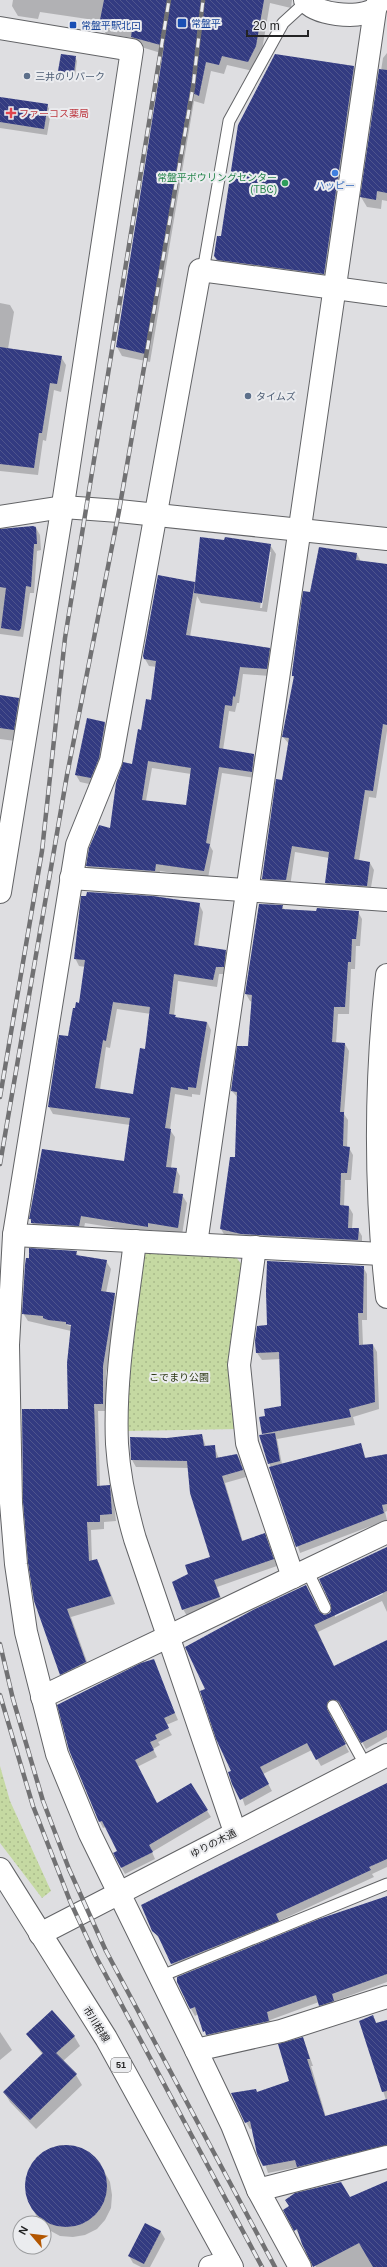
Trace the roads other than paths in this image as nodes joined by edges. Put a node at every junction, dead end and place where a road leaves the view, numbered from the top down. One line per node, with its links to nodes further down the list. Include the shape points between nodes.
1 (306, 1): 2 (street, via 315,10 358,16); 4 (lane, via 283,23 229,121)
2 (377, 5): 5 (street)
3 (0, 28): 7 (street, via 132,50)
4 (203, 271): 5 (street); 8 (street, via 200,270)
5 (335, 287): 6 (street); 10 (street)
6 (387, 295)
7 (63, 507): 8 (street); 9 (street); 12 (street)
8 (156, 515): 10 (street); 13 (street, via 111,761 77,845)
9 (0, 517)
10 (300, 530): 11 (street); 14 (street)
11 (387, 539)
12 (2, 862): 15 (street)
13 (71, 878): 14 (street); 18 (street)
14 (247, 890): 16 (street); 20 (street)
15 (0, 892)
16 (387, 900)
17 (387, 975): 22 (street, via 378,1105)
18 (14, 1235): 19 (street); 28 (street, via 8,1345 11,1504 16,1564 26,1632)
19 (135, 1241): 20 (street); 27 (street, via 117,1390 117,1445 124,1498)
20 (196, 1244): 21 (street)
21 (255, 1247): 22 (street); 25 (street, via 239,1365 247,1443)
22 (382, 1254): 23 (street)
23 (387, 1297)
24 (387, 1532): 25 (street)
25 (300, 1573): 26 (lane); 27 (street)
26 (325, 1608)
27 (167, 1637): 28 (street); 32 (street)
28 (42, 1697): 35 (street, via 57,1754 90,1834)
29 (333, 1706): 31 (lane)
30 (387, 1754): 31 (street, ゆりの木通)
31 (366, 1766): 32 (street, ゆりの木通)
32 (235, 1832): 35 (street, ゆりの木通)
33 (0, 1869): 36 (street, 市川柏線 / 51)
34 (387, 1884): 37 (lane)
35 (118, 1892): 36 (street, ゆりの木通); 37 (street)
36 (40, 1934): 42 (street, 市川柏線 / 51, via 106,2038)
37 (159, 1977): 39 (street)
38 (387, 1997): 39 (street, via 282,2031)
39 (196, 2050): 41 (street, via 232,2125)
40 (387, 2157): 41 (street)
41 (258, 2190): 43 (street)
42 (224, 2265)
43 (300, 2267)

